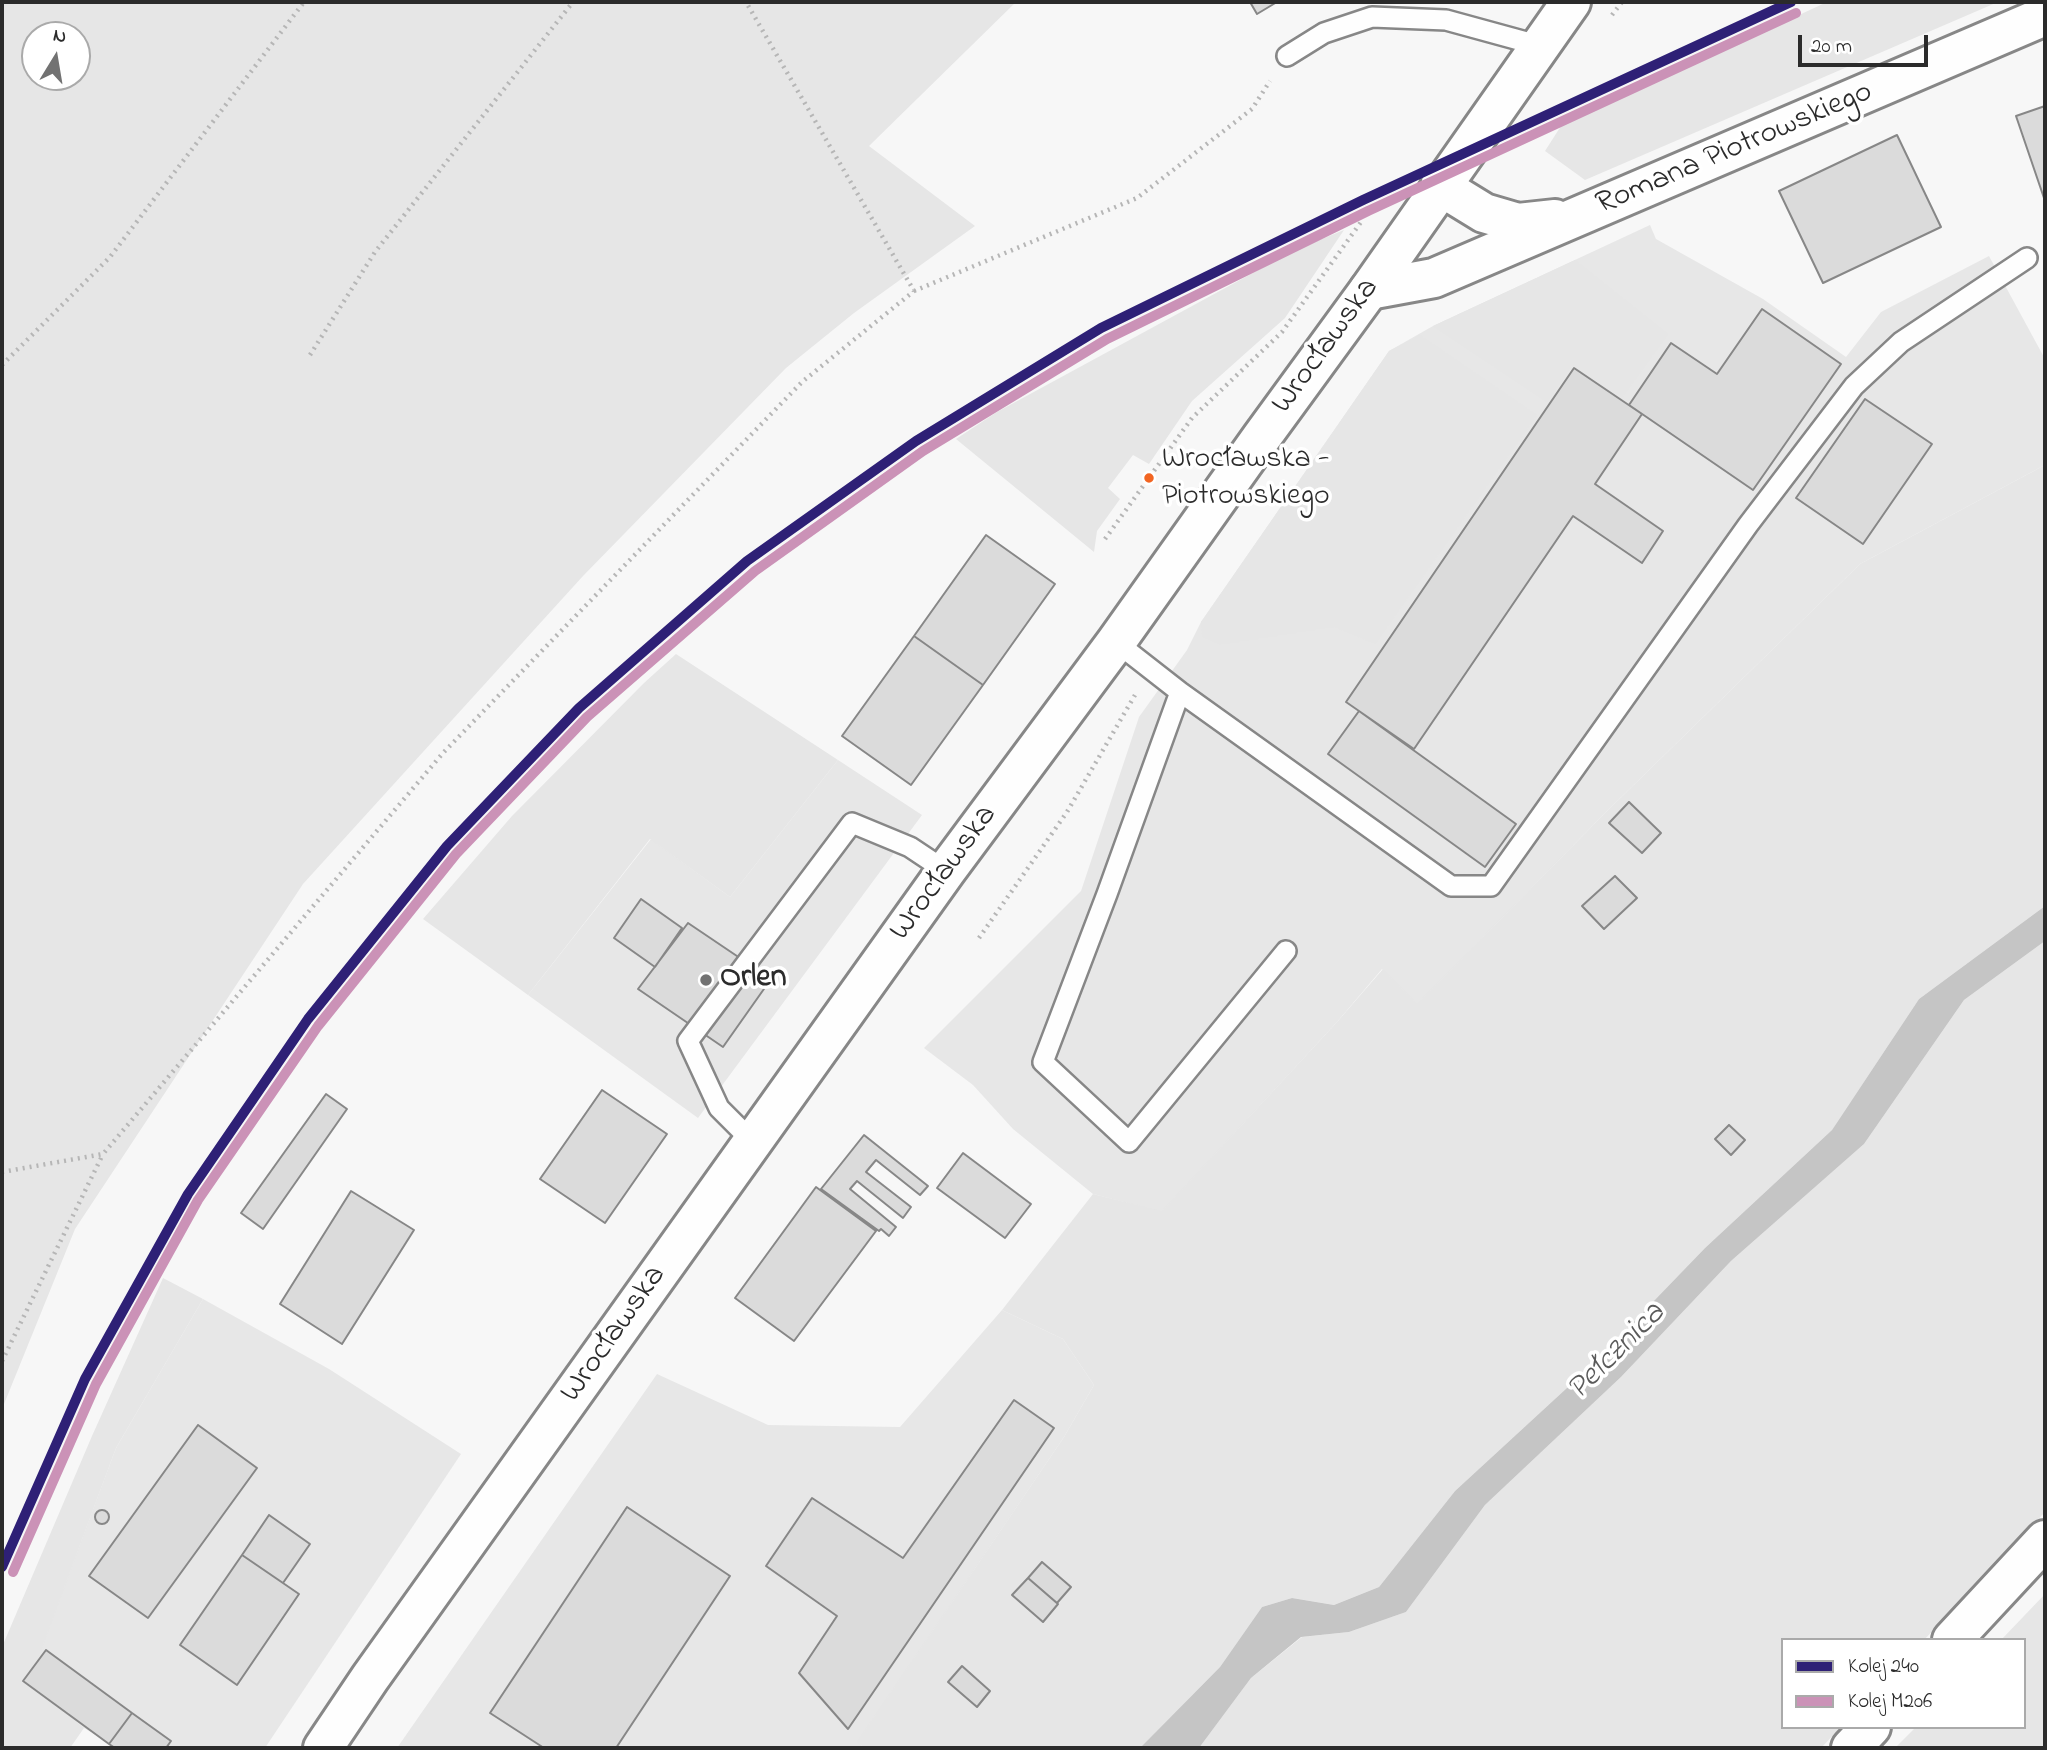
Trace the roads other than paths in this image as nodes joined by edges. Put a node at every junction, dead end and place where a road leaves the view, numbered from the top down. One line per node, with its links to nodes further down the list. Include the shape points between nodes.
1 (1571, 2): 3 (main road, Wrocławska)
2 (2045, 16): 6 (main road, Romana Piotrowskiego, via 1940,73)
3 (1541, 46): 4 (lane, via 1446,20 1372,17 1324,33); 5 (main road, Wrocławska)
4 (1287, 56)
5 (1440, 186): 6 (main road, Romana Piotrowskiego, via 1484,213 1518,223); 8 (main road, Wrocławska)
6 (1578, 216): 8 (main road, Romana Piotrowskiego, via 1434,278)
7 (2027, 258): 10 (lane, via 1901,342 1854,386 1748,524 1491,886 1451,886)
8 (1369, 290): 9 (main road, Wrocławska)
9 (1116, 642): 10 (lane); 11 (main road, Wrocławska)
10 (1180, 692): 12 (lane, via 1043,1062 1129,1142)
11 (946, 871): 13 (main road, Wrocławska); 13 (lane, via 910,847 852,823 688,1041 719,1108)
12 (1286, 951)
13 (752, 1141): 17 (main road, Wrocławska)
14 (2045, 1540): 15 (main road)
15 (1954, 1638)
16 (1869, 1729): 18 (main road)
17 (323, 1748)
18 (1851, 1748)

